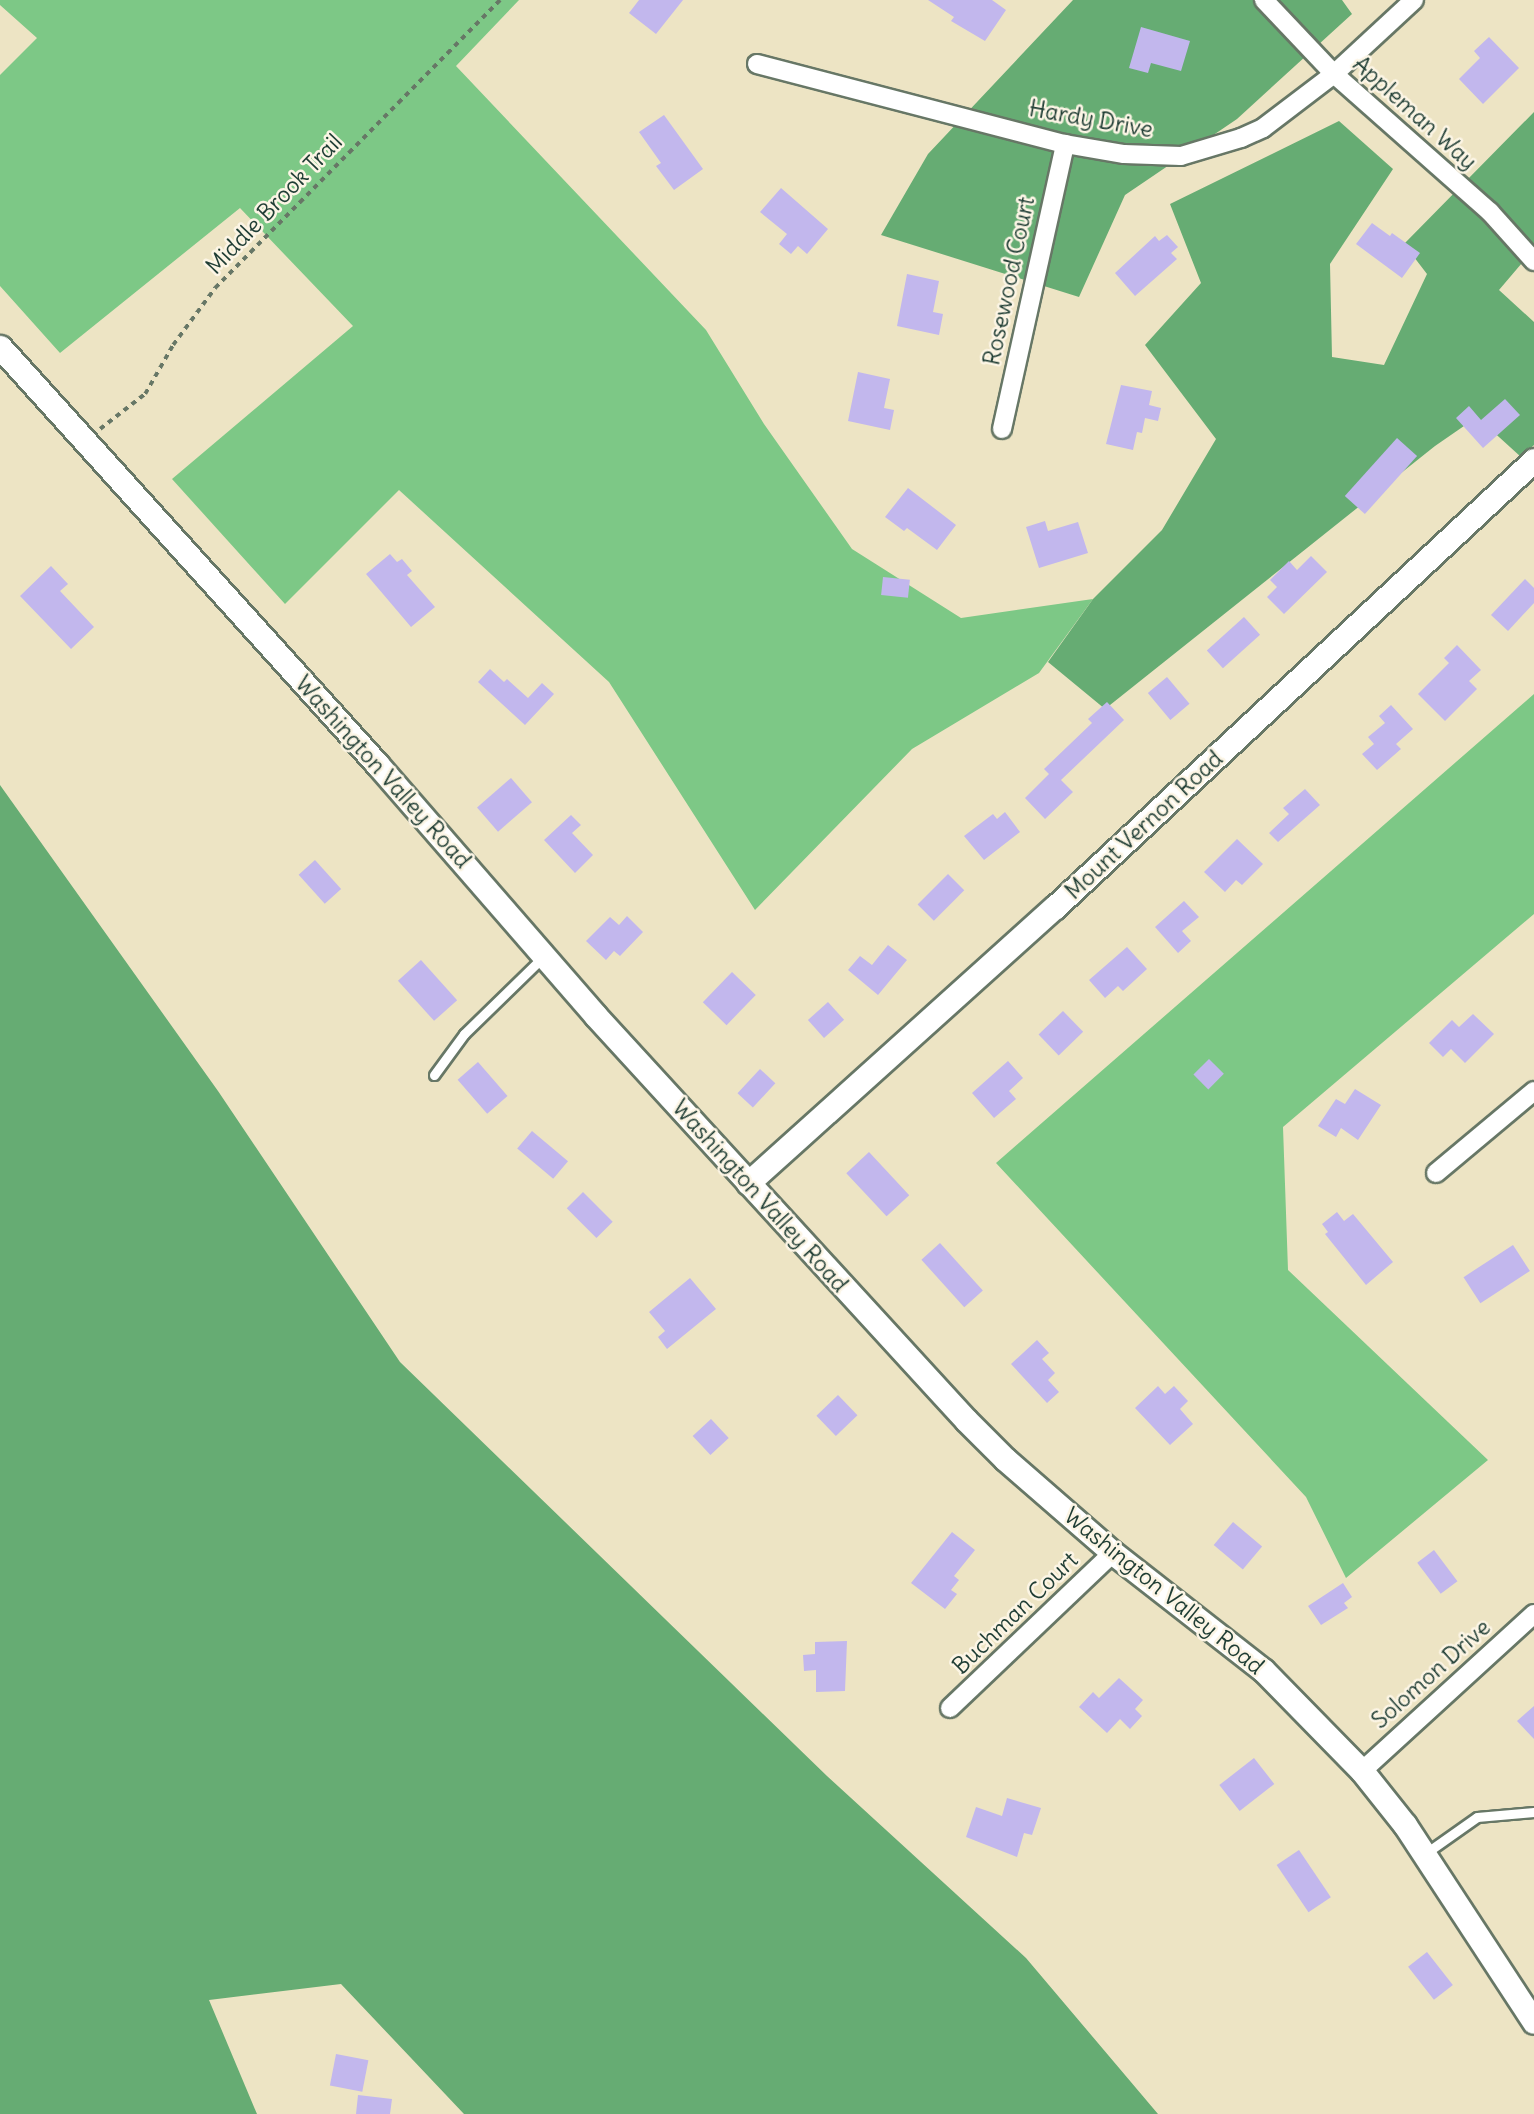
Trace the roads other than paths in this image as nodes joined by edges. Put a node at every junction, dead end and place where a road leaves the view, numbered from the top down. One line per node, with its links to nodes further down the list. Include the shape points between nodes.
1 (1264, 0): 4 (street, Appleman Way)
2 (1414, 0): 4 (street, Hardy Drive)
3 (757, 64): 5 (street, Hardy Drive)
4 (1334, 74): 5 (street, Hardy Drive, via 1263,128 1181,156 1124,154); 6 (street, Appleman Way, via 1490,212)
5 (1065, 144): 8 (street, Rosewood Court)
6 (1534, 261)
7 (0, 347): 10 (street, Washington Valley Road)
8 (1002, 429)
9 (1534, 460): 14 (street, Mount Vernon Road, via 1055,907)
10 (544, 956): 11 (lane, via 464,1034); 14 (street, Washington Valley Road)
11 (435, 1075)
12 (1534, 1091): 13 (street)
13 (1436, 1173)
14 (748, 1183): 15 (street, Washington Valley Road, via 966,1420)
15 (1113, 1553): 17 (street, Buchman Court); 18 (street, Washington Valley Road, via 1263,1670)
16 (1534, 1614): 18 (street, Solomon Drive)
17 (950, 1708)
18 (1362, 1771): 20 (street, Washington Valley Road)
19 (1534, 1812): 20 (lane, via 1477,1817)
20 (1424, 1854): 21 (street, Washington Valley Road)
21 (1534, 2022)

